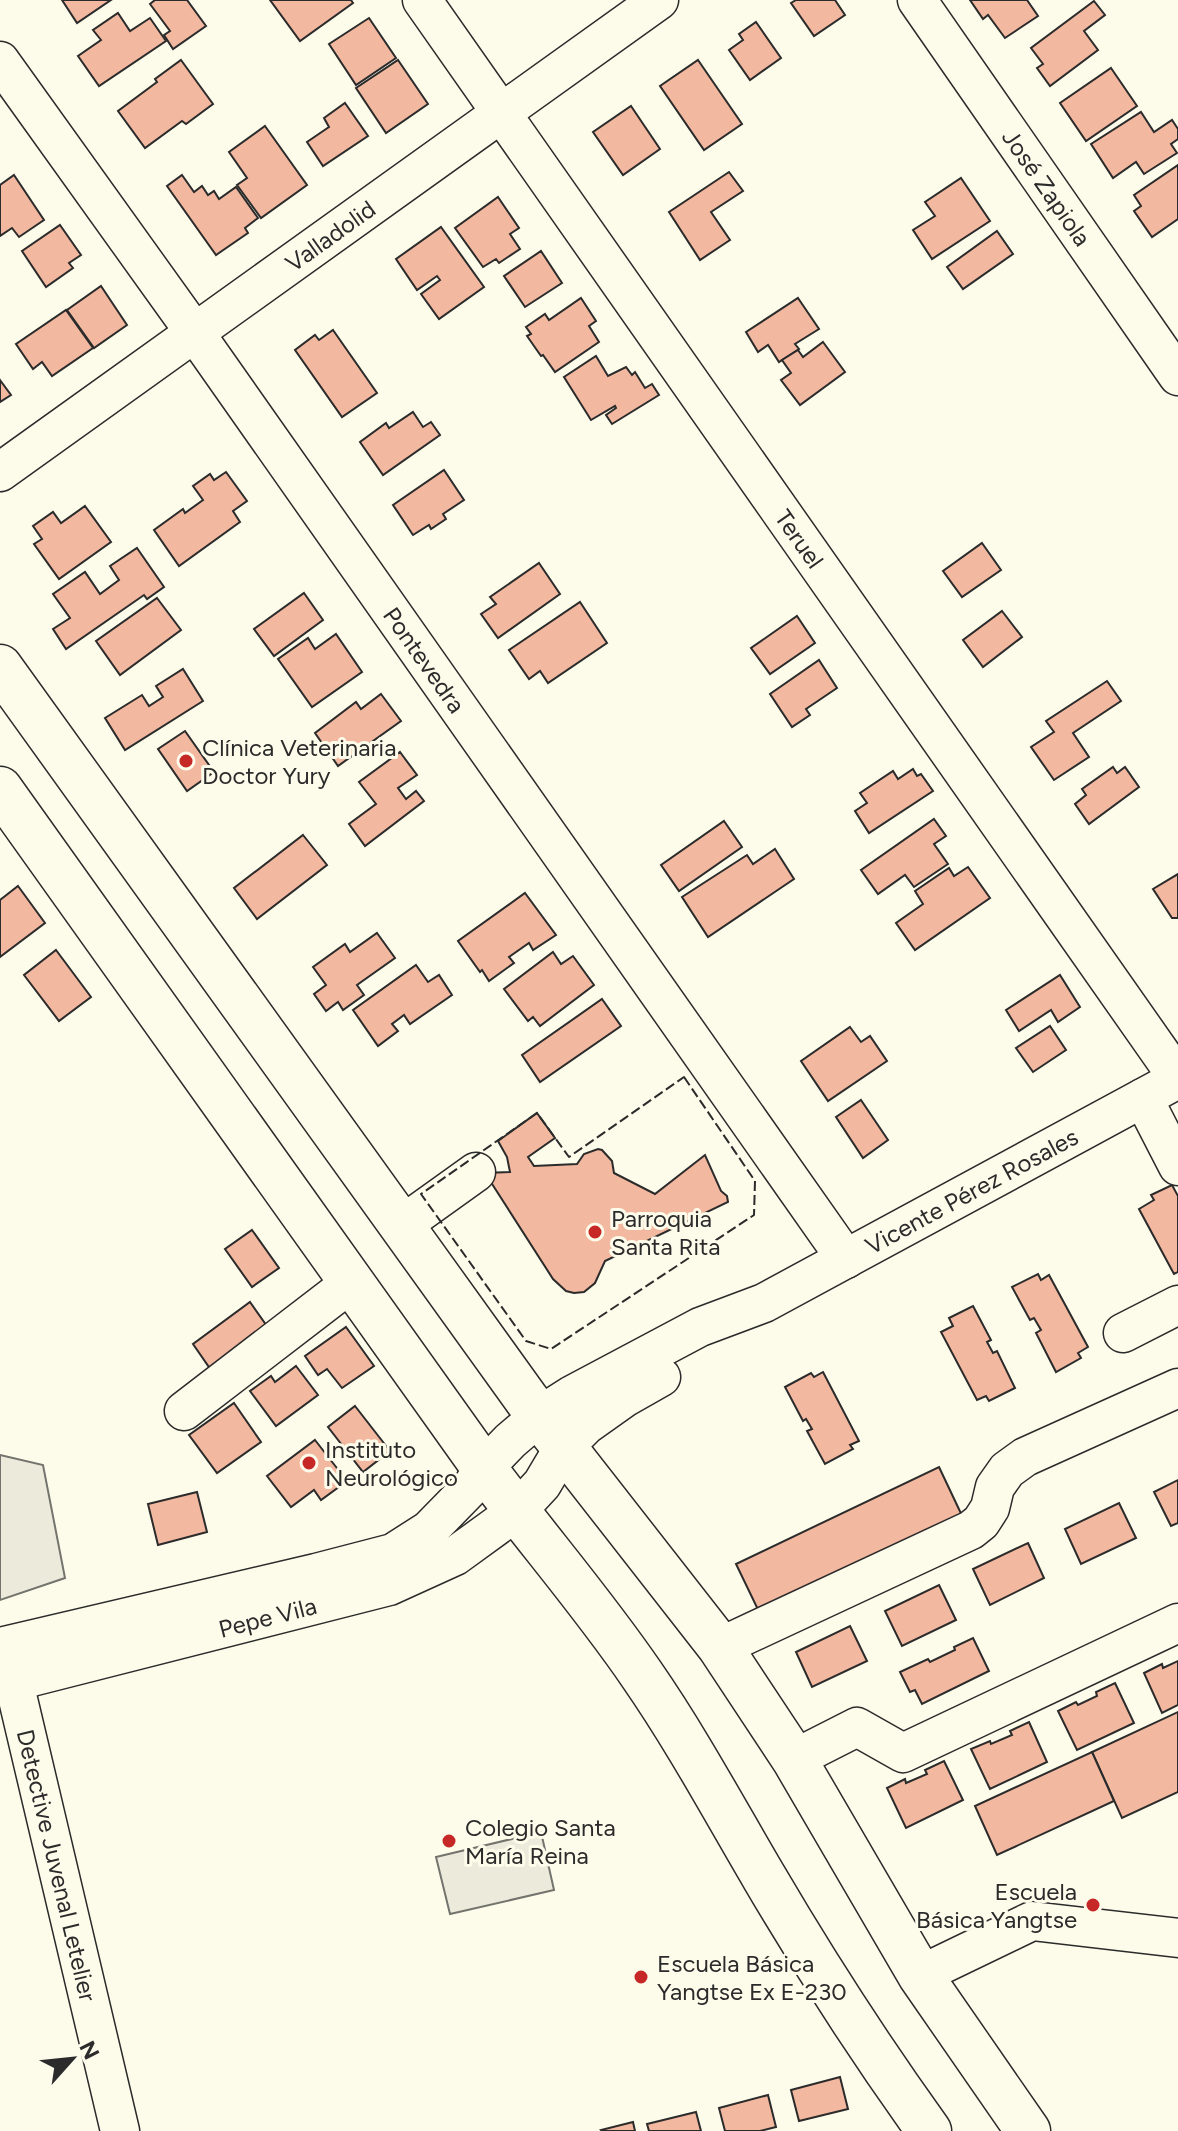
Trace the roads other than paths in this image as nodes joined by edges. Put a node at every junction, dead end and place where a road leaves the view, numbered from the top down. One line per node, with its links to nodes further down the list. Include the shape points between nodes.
1 (422, 0): 5 (street, Teruel)
2 (659, 0): 5 (street, Valladolid)
3 (917, 0): 7 (street, José Zapiola)
4 (0, 61): 6 (street, Pontevedra)
5 (501, 113): 6 (street, Valladolid); 11 (street, Teruel)
6 (195, 333): 8 (street, Valladolid); 16 (street, Pontevedra)
7 (1178, 376)
8 (0, 472)
9 (0, 667): 15 (main road)
10 (0, 789): 17 (main road)
11 (1178, 1079): 12 (street, Vicente Pérez Rosales)
12 (1143, 1098): 13 (street); 16 (street, Vicente Pérez Rosales)
13 (1178, 1166)
14 (476, 1172): 15 (street)
15 (402, 1225): 22 (main road)
16 (846, 1259): 22 (street, Vicente Pérez Rosales, via 764,1303 712,1349 586,1425)
17 (352, 1282): 21 (street); 23 (main road)
18 (1178, 1305): 19 (street)
19 (1123, 1333)
20 (1178, 1388): 26 (street, via 1025,1457 1007,1470 995,1487 990,1508 971,1530)
21 (184, 1411)
22 (552, 1431): 23 (street, Vicente Pérez Rosales, via 510,1441); 24 (street, Vicente Pérez Rosales, via 542,1484); 26 (main road)
23 (484, 1468): 24 (main road); 27 (street, Pepe Vila, via 429,1530 393,1553)
24 (517, 1511): 27 (street, Pepe Vila, via 455,1556 389,1586); 32 (main road, via 643,1676 840,2001)
25 (1178, 1623): 28 (street, via 903,1753 857,1727)
26 (720, 1647): 28 (main road)
27 (5, 1665): 31 (street, Detective Juvenal Letelier)
28 (794, 1759): 30 (main road)
29 (1178, 1938): 30 (street, via 1032,1921)
30 (920, 1975): 33 (main road)
31 (120, 2131)
32 (929, 2131)
33 (1028, 2131)

